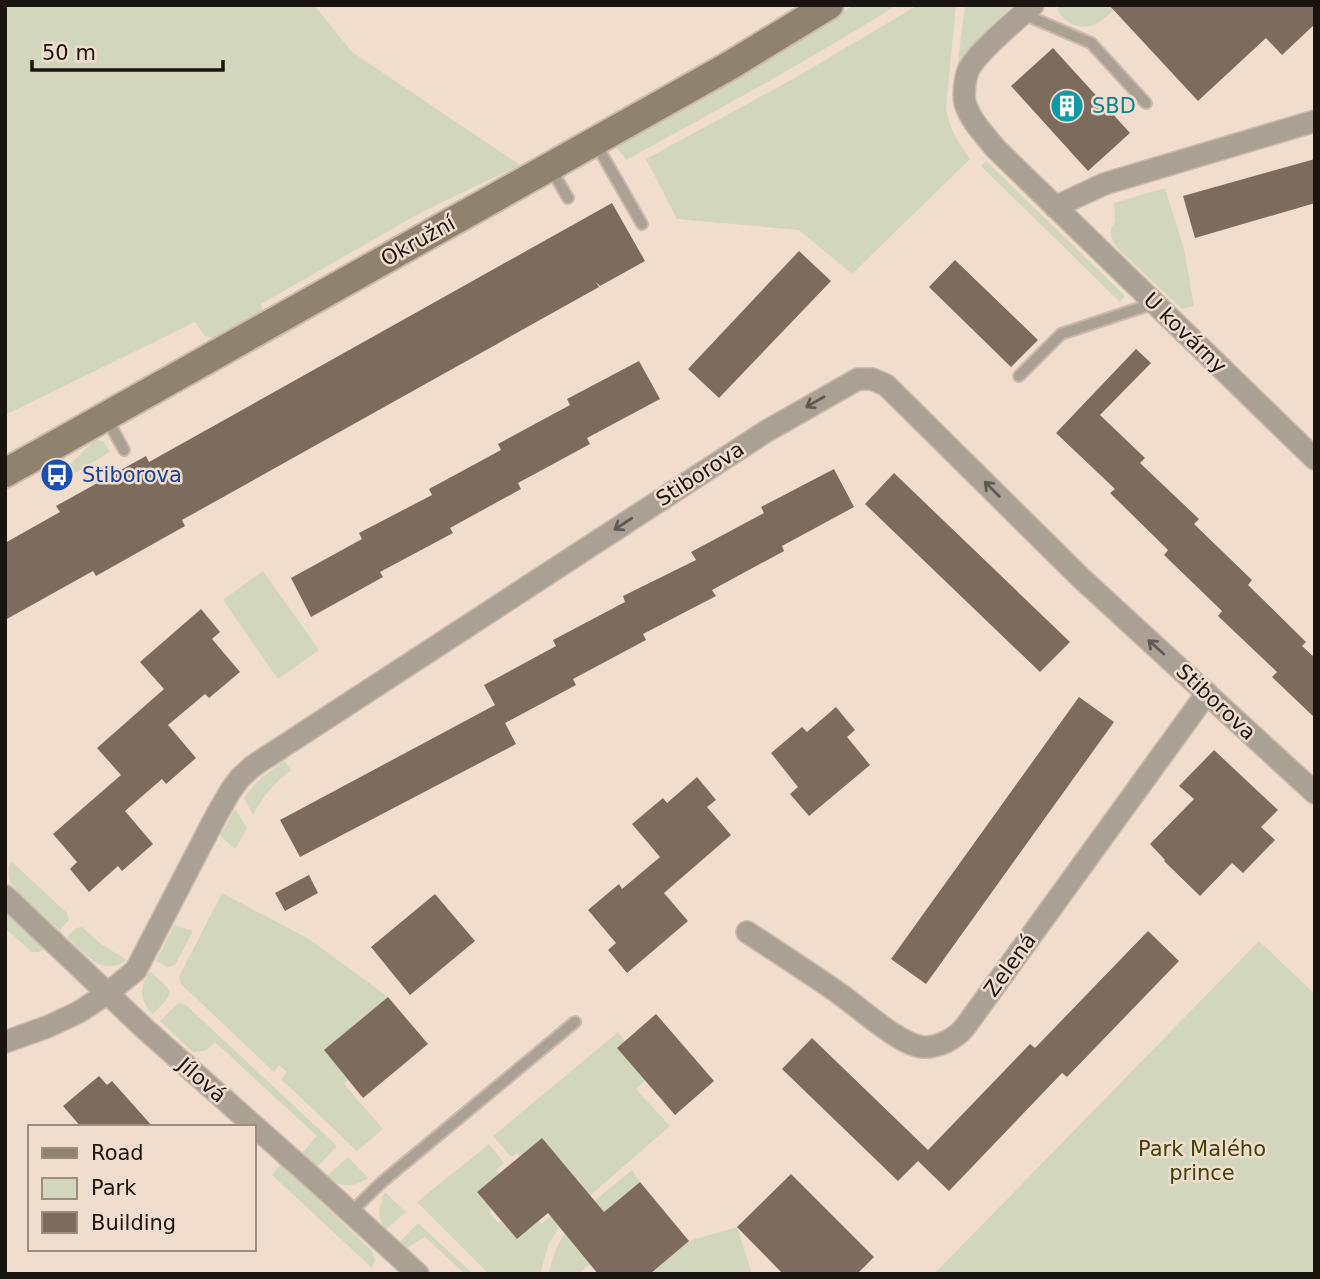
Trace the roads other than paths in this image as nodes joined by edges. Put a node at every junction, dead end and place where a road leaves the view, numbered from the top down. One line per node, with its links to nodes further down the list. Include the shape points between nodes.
1 (829, 5): 5 (street, Okružní)
2 (1023, 14): 3 (lane, via 1091,43); 8 (street, U kovárny, via 975,59 968,71 965,101 995,148)
3 (1146, 103)
4 (1315, 121): 8 (street, via 1104,184)
5 (595, 141): 6 (street, Okružní); 9 (lane)
6 (550, 166): 7 (lane); 12 (street, Okružní)
7 (568, 198)
8 (1055, 207): 10 (street, U kovárny)
9 (642, 224)
10 (1155, 303): 11 (lane, via 1061,334); 14 (street, U kovárny)
11 (1019, 376)
12 (106, 417): 13 (lane); 15 (street, Okružní)
13 (124, 450)
14 (1315, 458)
15 (5, 474)
16 (1207, 693): 17 (street, Stiborova); 19 (street, Zelená, via 965,1027 949,1040 927,1047 908,1042); 20 (street, Stiborova, one-way to 20, via 1081,578 886,385 858,379 791,416 240,778 142,961)
17 (1315, 793)
18 (5, 896): 20 (street, Jílová)
19 (747, 932)
20 (108, 993): 22 (street, Stiborova, via 79,1012); 23 (street, Jílová)
21 (575, 1022): 25 (lane)
22 (5, 1042)
23 (253, 1125)
24 (256, 1128): 25 (street, Jílová)
25 (351, 1212): 26 (street, Jílová)
26 (404, 1269)

